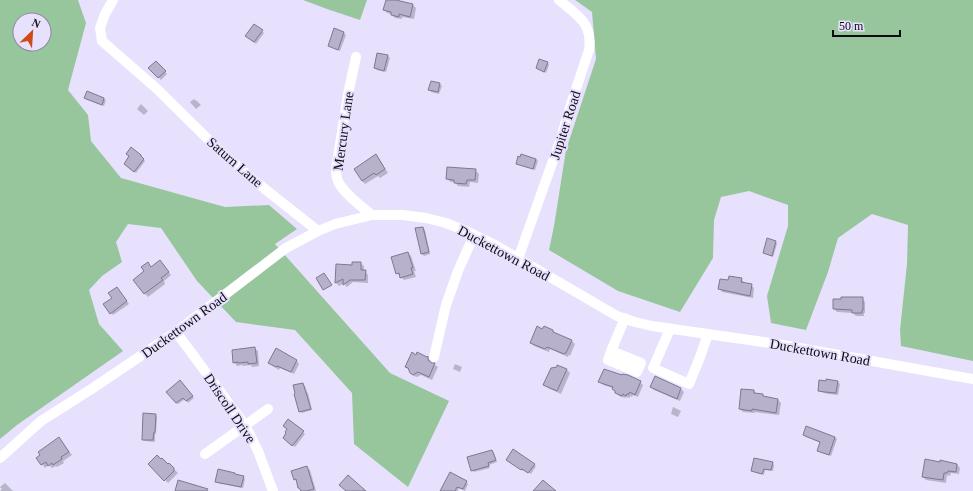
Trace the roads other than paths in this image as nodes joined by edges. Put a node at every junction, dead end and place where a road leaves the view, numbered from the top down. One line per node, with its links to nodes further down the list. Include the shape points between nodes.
1 (113, 0): 5 (street, Saturn Lane, via 100,28 102,41 156,88 221,152)
2 (559, 0): 7 (street, Jupiter Road, via 587,26 591,41 590,50)
3 (356, 57): 4 (street, Mercury Lane, via 336,176 343,189)
4 (372, 215): 5 (street, Duckettown Road); 6 (street, Duckettown Road, via 426,218)
5 (318, 231): 10 (street, Duckettown Road, via 286,248)
6 (474, 235): 7 (street, Duckettown Road); 13 (street, via 446,305)
7 (518, 259): 8 (street, Duckettown Road, via 616,316)
8 (625, 318): 9 (street, Duckettown Road); 12 (street)
9 (670, 329): 11 (street, Duckettown Road); 11 (street, via 653,368 689,384)
10 (176, 332): 16 (street, Driscoll Drive); 18 (street, Duckettown Road, via 41,421)
11 (708, 334): 14 (street, Duckettown Road)
12 (611, 351)
13 (434, 357)
14 (973, 379)
15 (268, 409): 16 (street)
16 (245, 425): 17 (street); 19 (street, Driscoll Drive)
17 (205, 454)
18 (0, 458)
19 (273, 491)

